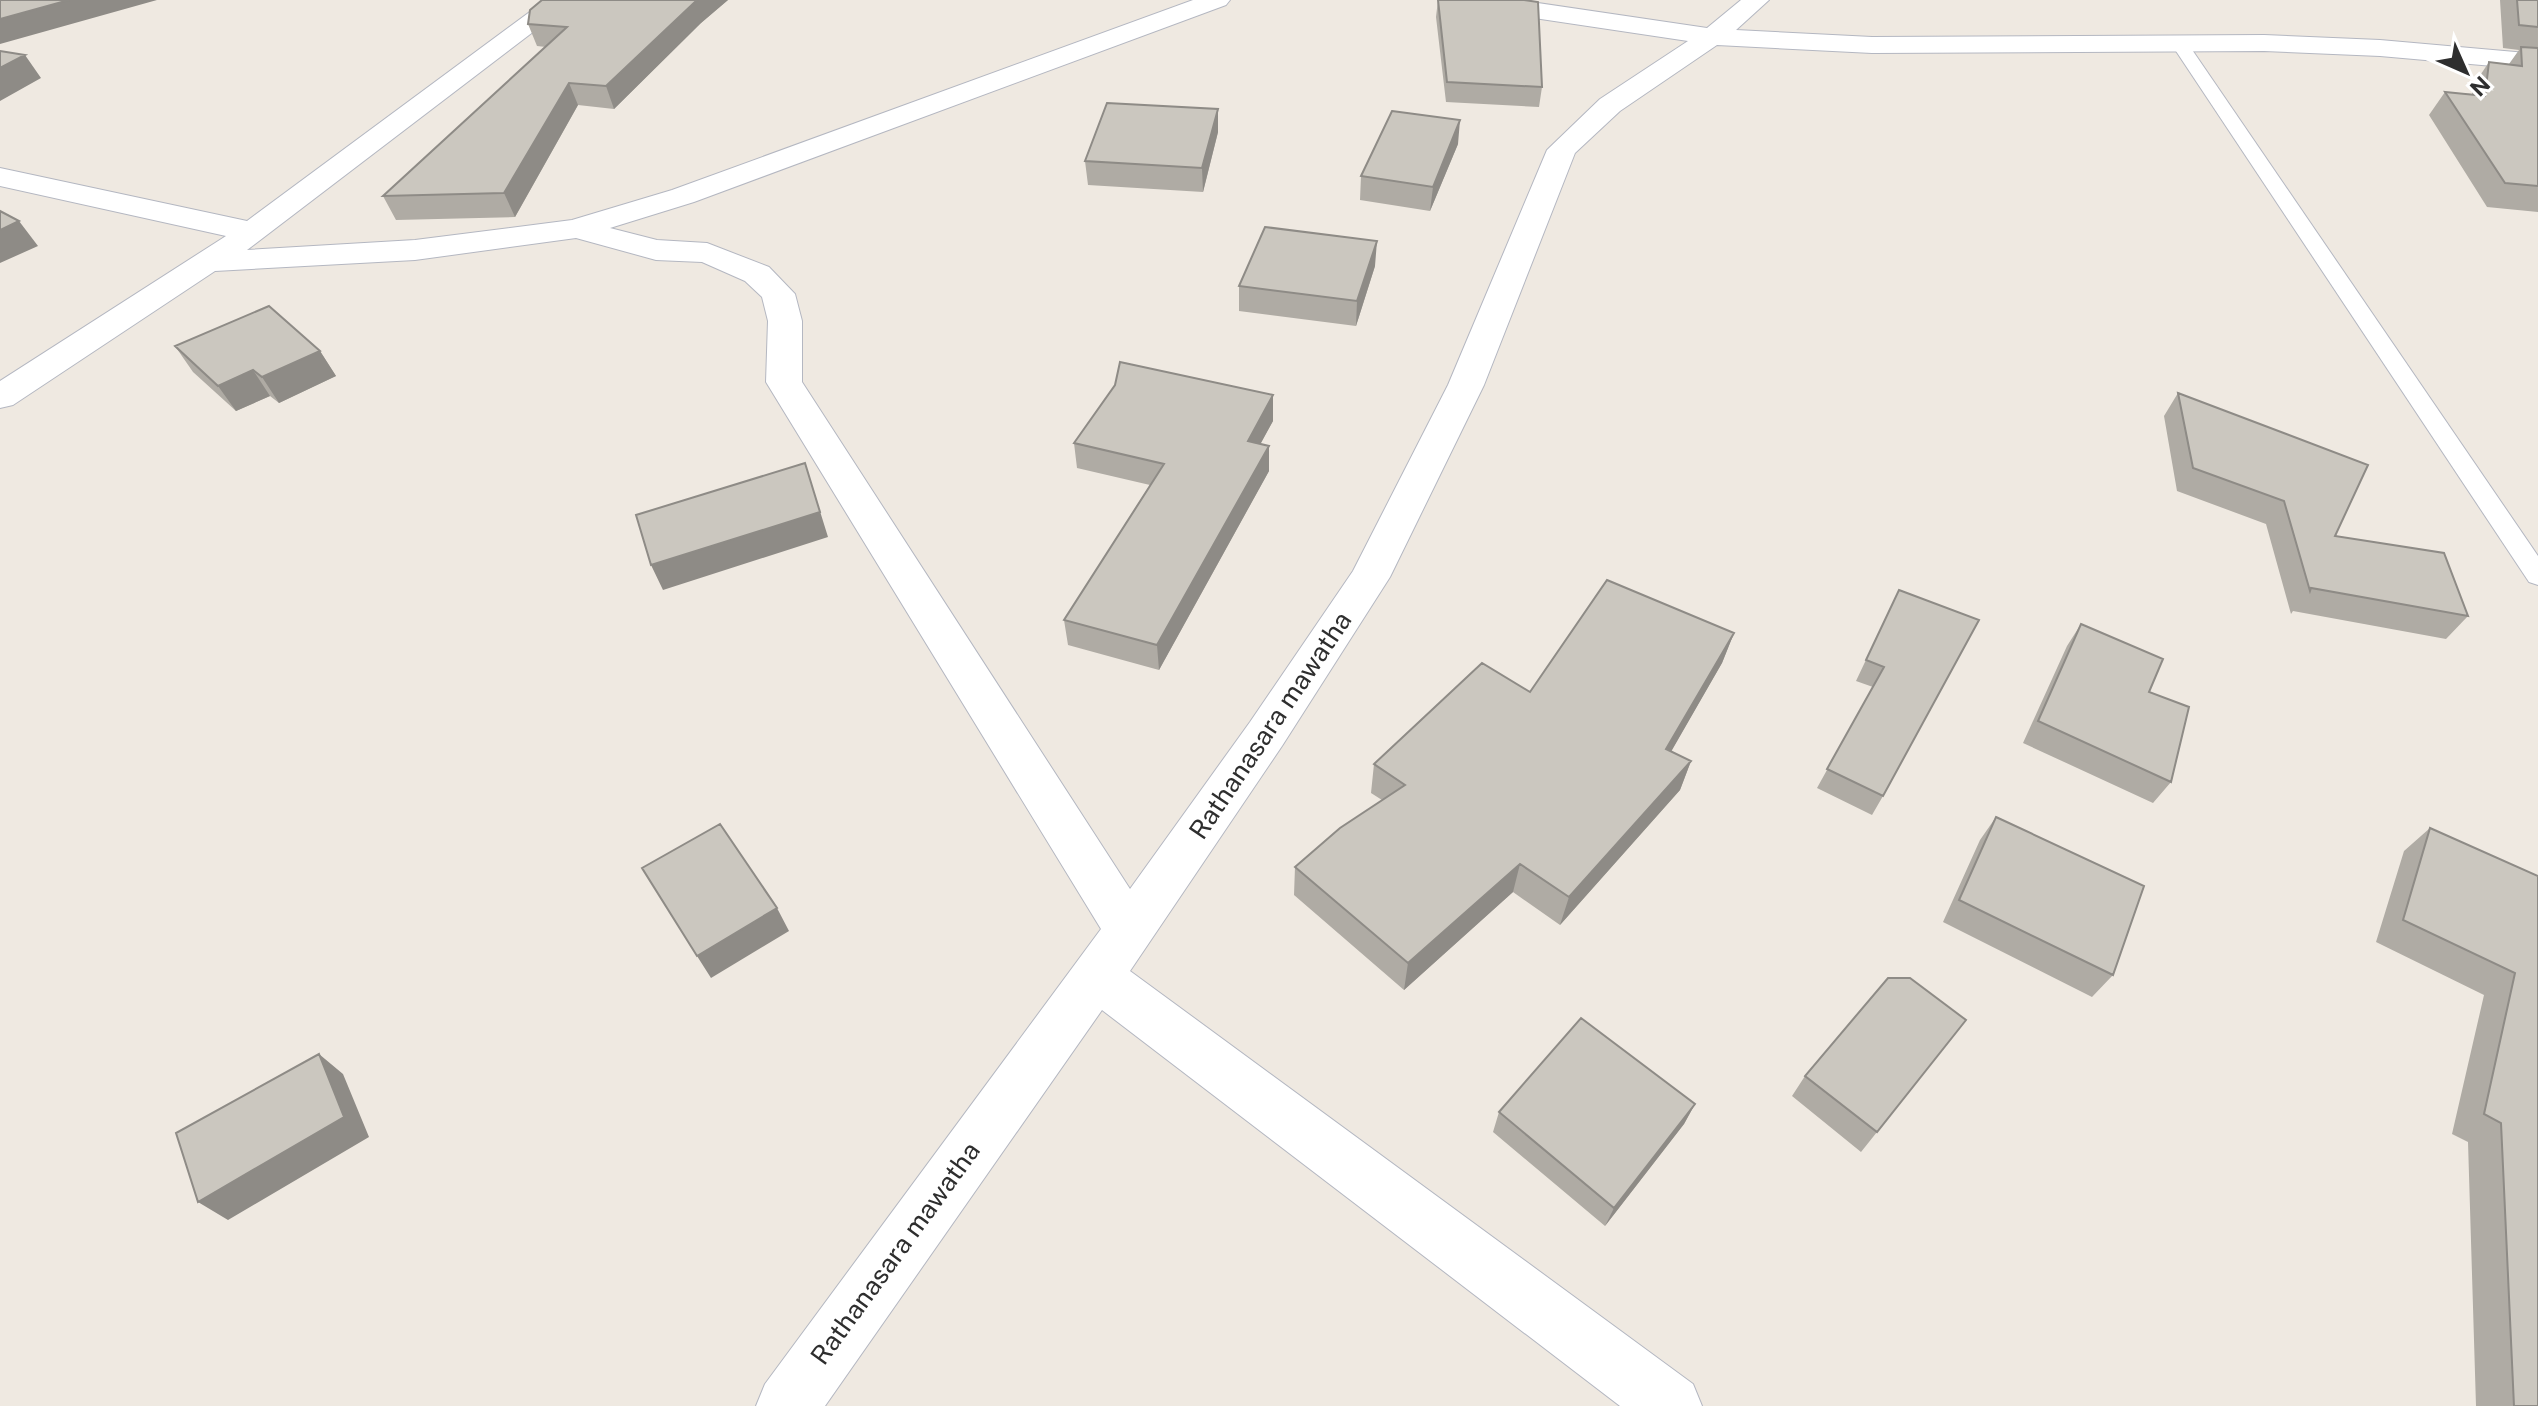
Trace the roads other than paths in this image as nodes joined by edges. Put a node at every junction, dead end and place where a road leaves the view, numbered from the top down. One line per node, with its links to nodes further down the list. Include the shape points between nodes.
1 (562, 0): 10 (street)
2 (1217, 0): 9 (street, via 683,196)
3 (1468, 0): 5 (street)
4 (1756, 0): 5 (street, Rathanasara mawatha)
5 (1712, 37): 6 (street, via 1872,45); 14 (street, Rathanasara mawatha, via 1610,105 1562,150 1466,385 1370,577)
6 (2178, 42): 7 (street, via 2380,48); 13 (lane)
7 (2538, 62)
8 (0, 177): 10 (street)
9 (576, 229): 11 (street, via 415,250); 14 (street, via 656,250 707,253 757,274 778,294 785,321 784,382)
10 (253, 232): 11 (street)
11 (206, 262): 12 (street)
12 (0, 397)
13 (2538, 576)
14 (1129, 930): 15 (street, Rathanasara mawatha)
15 (1097, 976): 16 (street, Rathanasara mawatha); 17 (street)
16 (787, 1406)
17 (1671, 1406)

